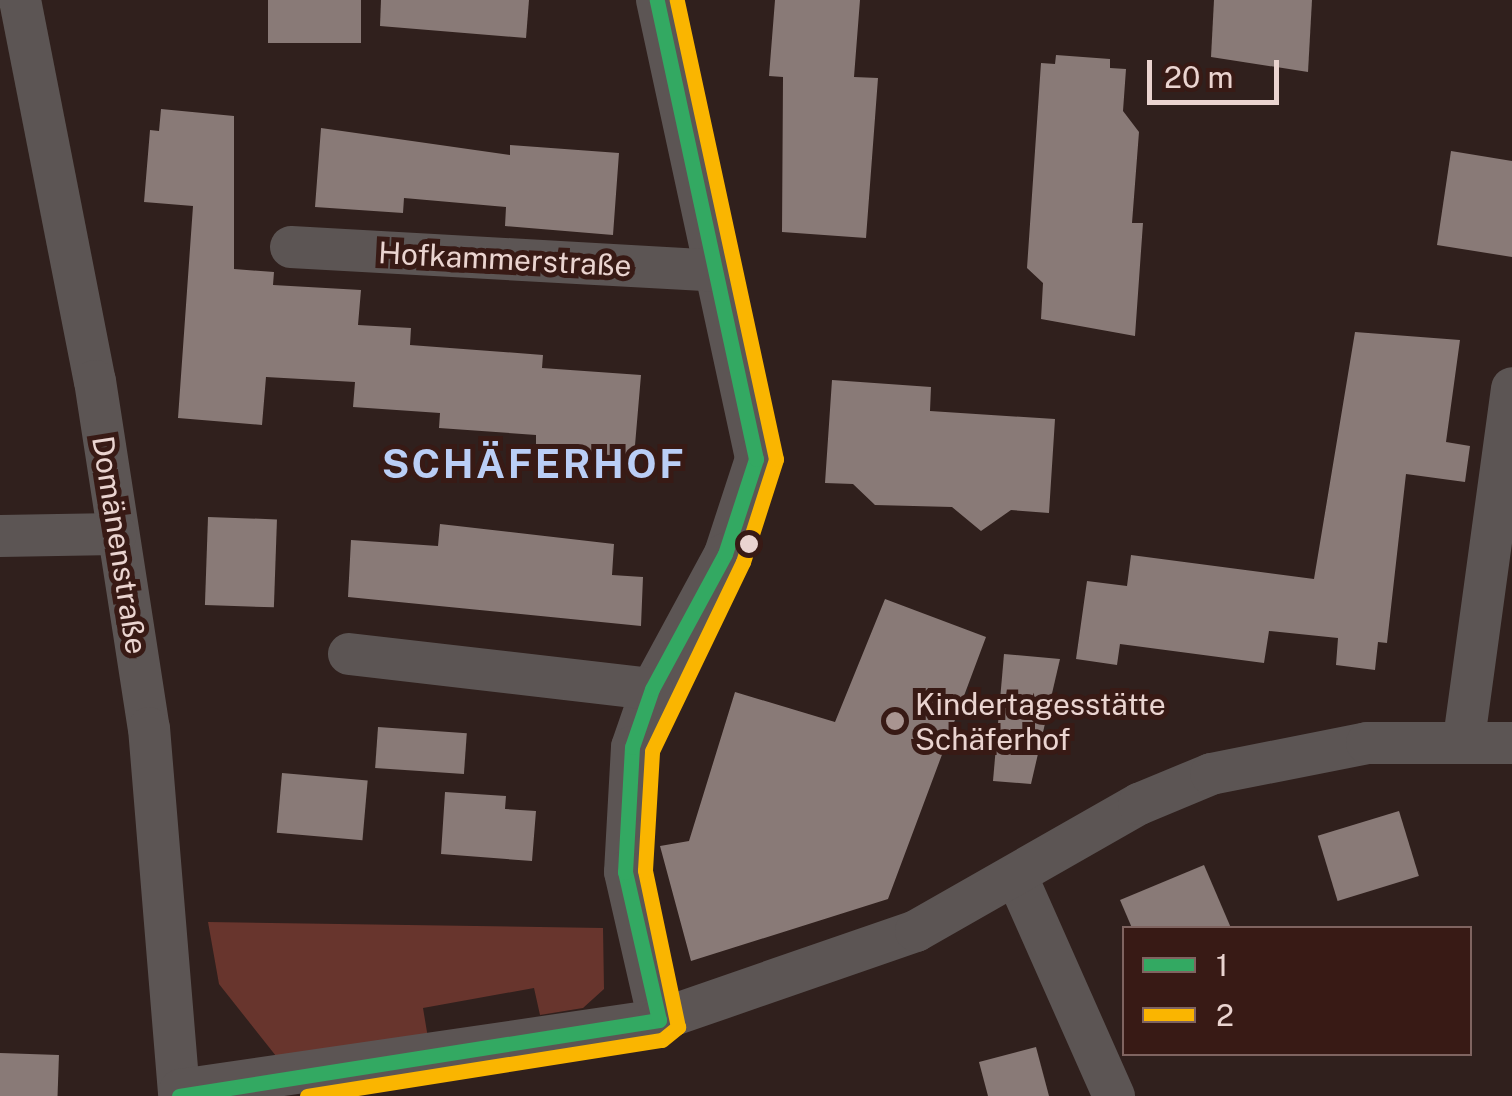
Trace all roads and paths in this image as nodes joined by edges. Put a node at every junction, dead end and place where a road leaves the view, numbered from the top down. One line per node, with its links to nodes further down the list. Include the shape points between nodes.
1 (20, 0): 6 (street, Domänenstraße)
2 (657, 0): 4 (street)
3 (291, 248): 4 (street, Hofkammerstraße)
4 (718, 271): 9 (street, via 750,404 751,490)
5 (1512, 388): 10 (street)
6 (116, 534): 7 (street); 14 (street, Domänenstraße, via 149,728)
7 (0, 536)
8 (350, 654): 9 (street)
9 (652, 690): 13 (street, via 632,748 624,838)
10 (1464, 739): 11 (street); 12 (street, via 1285,754 1211,774)
11 (1512, 743)
12 (1016, 874): 13 (street, via 916,931); 15 (street)
13 (660, 1020): 14 (street)
14 (180, 1093)
15 (1114, 1096)

